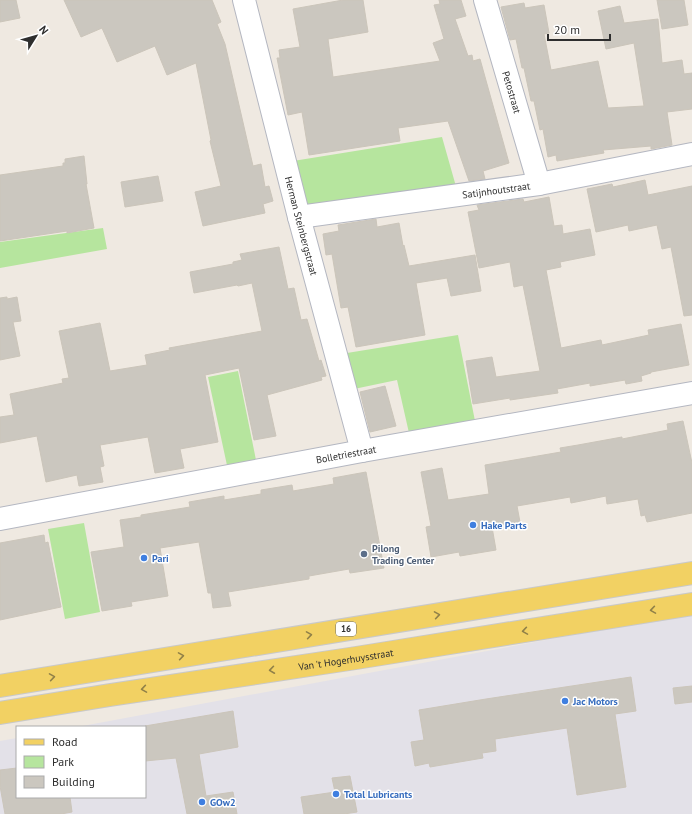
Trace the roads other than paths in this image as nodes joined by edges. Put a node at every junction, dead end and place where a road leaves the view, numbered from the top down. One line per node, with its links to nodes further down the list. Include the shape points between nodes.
1 (244, 0): 5 (street, Herman Steinbergstraat)
2 (485, 0): 4 (street, Petostraat)
3 (692, 154): 4 (street, Satijnhoutstraat)
4 (539, 184): 5 (street, Satijnhoutstraat)
5 (299, 217): 7 (street, Herman Steinbergstraat)
6 (692, 393): 7 (street, Bolletriestraat)
7 (362, 451): 8 (street, Bolletriestraat)
8 (0, 518)
9 (692, 573): 11 (main road, 16, one-way to 9)
10 (692, 604): 14 (main road, Van 't Hogerhuysstraat, one-way to 14)
11 (24, 682): 12 (main road, 16); 13 (main road)
12 (0, 686)
13 (0, 690)
14 (0, 713)

